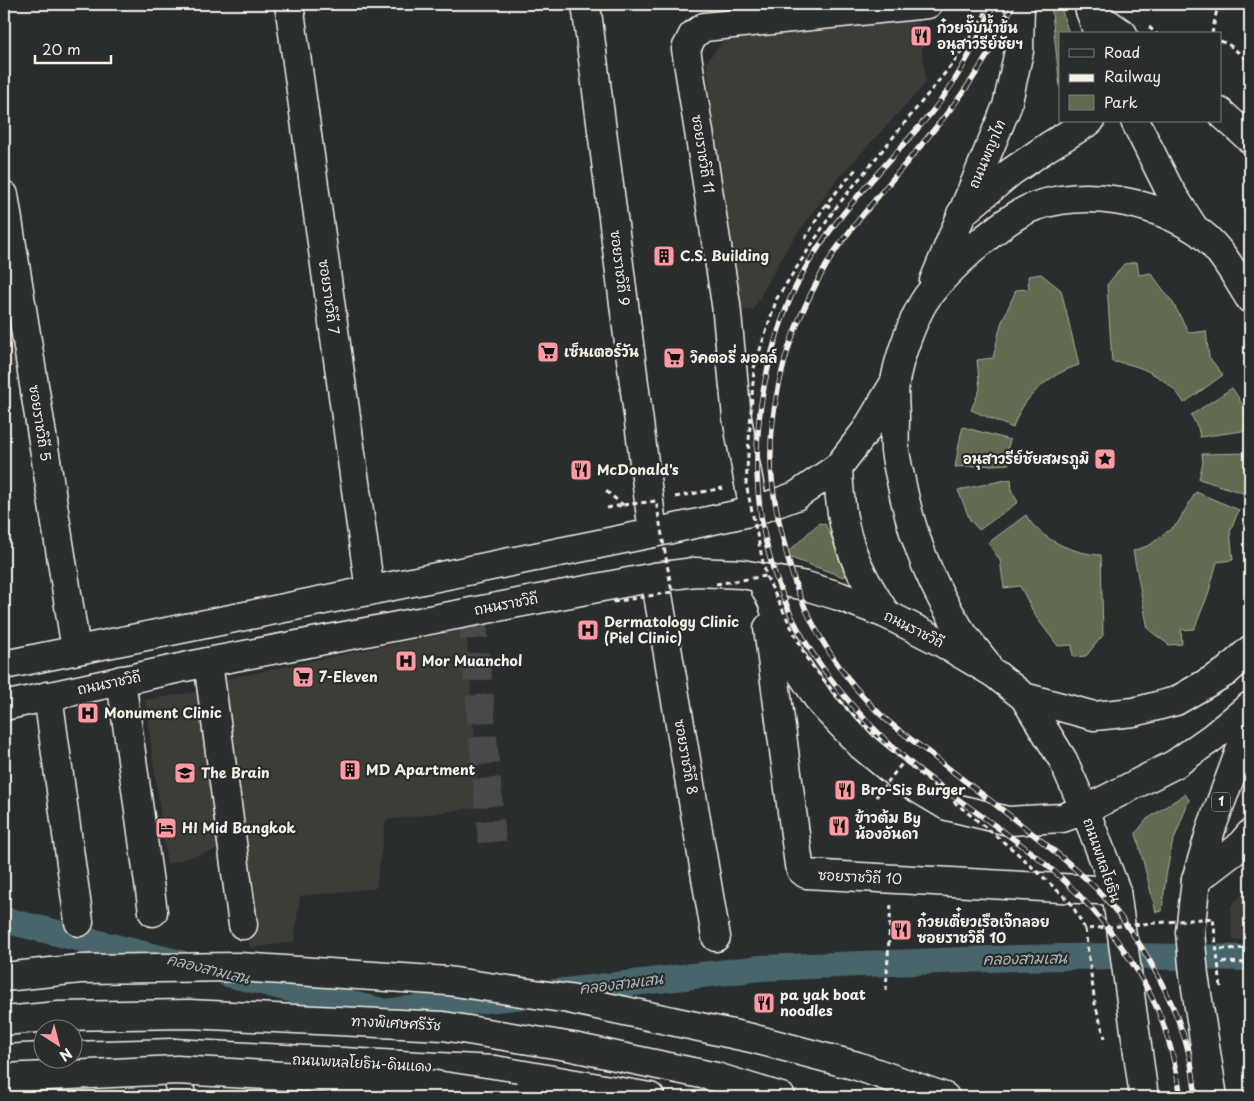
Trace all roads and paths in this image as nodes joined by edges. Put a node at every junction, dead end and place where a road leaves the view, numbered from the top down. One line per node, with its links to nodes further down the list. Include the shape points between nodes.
1 (289, 4): 39 (main road, ซอยราชวิถี 7)
2 (586, 4): 35 (main road, ซอยราชวิถี 9)
3 (928, 4): 34 (main road, ซอยราชวิถี 11, via 704,27 693,35 686,49 726,304 737,418)
4 (989, 4): 17 (path, bridge, via 958,57)
5 (1020, 4): 18 (main road, ถนนพญาไท, via 1019,51 1008,106)
6 (1218, 4): 9 (path)
7 (1092, 16): 8 (main road)
8 (1120, 32)
9 (1212, 32)
10 (1222, 42): 11 (path)
11 (1250, 62)
12 (1088, 122): 18 (main road, via 1011,172)
13 (1135, 122): 19 (main road)
14 (857, 168): 16 (path)
15 (4, 195): 42 (main road, ซอยราชวิถี 5)
16 (826, 204): 17 (path); 20 (path)
17 (834, 210): 37 (path, bridge, via 777,298 754,368 746,484)
18 (961, 214): 23 (main road, ถนนพญาไท)
19 (1194, 228): 21 (main road); 23 (main road, via 1153,208 1113,199 1072,199 1035,206 1004,224 966,255)
20 (805, 239)
21 (1220, 252): 22 (main road); 24 (main road)
22 (1250, 268)
23 (927, 298): 25 (main road, via 909,336)
24 (1250, 298)
25 (895, 382): 26 (main road, via 865,432); 46 (main road, via 895,450 917,543 944,602)
26 (838, 467): 34 (main road, via 796,496); 41 (main road, via 840,505 850,544 867,583)
27 (720, 489): 29 (path)
28 (606, 491): 32 (path)
29 (669, 498)
30 (662, 500): 31 (path, bridge)
31 (656, 501): 32 (path, bridge); 40 (path, bridge, via 672,592)
32 (623, 505): 33 (path)
33 (607, 508)
34 (754, 510): 35 (main road)
35 (654, 533): 39 (main road)
36 (655, 577): 37 (main road, ถนนราชวิถี, via 718,572); 44 (main road, ถนนราชวิถี); 64 (main road, ซอยราชวิถี 8)
37 (765, 580): 38 (path, bridge); 41 (main road, ถนนราชวิถี, via 806,586); 53 (path, bridge, via 807,659 848,710); 55 (main road, via 789,655 821,703 862,746 902,779 947,806 1008,821 1062,818); 58 (main road, ซอยราชวิถี 10, via 764,598 798,855 806,874)
38 (716, 584)
39 (370, 590): 42 (main road)
40 (613, 602)
41 (886, 614): 46 (main road, ถนนราชวิถี)
42 (76, 650): 45 (main road)
43 (1250, 650): 49 (main road, via 1226,672 1176,701 1134,712 1094,716)
44 (208, 662): 47 (main road, ถนนราชวิถี); 62 (main road)
45 (4, 664)
46 (995, 674): 49 (main road)
47 (121, 680): 48 (main road, ถนนราชวิถี); 60 (main road)
48 (47, 696): 50 (main road, ถนนราชวิถี); 61 (main road)
49 (1024, 697): 55 (main road, ถนนพหลโยธิน, via 1062,760)
50 (4, 706)
51 (1250, 706): 55 (main road, via 1175,764)
52 (1250, 724): 57 (main road, 1, via 1212,826)
53 (904, 761): 54 (path, bridge); 63 (path, bridge, via 1017,852 1072,903)
54 (876, 797)
55 (1085, 810): 58 (main road, ถนนพหลโยธิน)
56 (1246, 842): 57 (main road)
57 (1196, 880): 87 (main road, 1, via 1190,932)
58 (1116, 891): 86 (main road, ถนนพหลโยธิน)
59 (891, 909): 71 (path)
60 (153, 912)
61 (80, 922)
62 (243, 925)
63 (1084, 929): 70 (path, bridge, via 1213,918); 73 (path, via 1095,1004)
64 (716, 937)
65 (1250, 948): 66 (path)
66 (1221, 949)
67 (1222, 962): 68 (path)
68 (1250, 963)
69 (4, 976): 85 (main road, via 80,969 239,967 448,981 569,999 752,1038 857,1066)
70 (1221, 988)
71 (886, 991)
72 (4, 1021): 84 (main road, ทางพิเศษศรีรัช, via 59,1016 189,1014 443,1026 583,1049 716,1077)
73 (1105, 1038)
74 (174, 1054): 75 (main road, ถนนพหลโยธิน-ดินแดง); 78 (main road, ถนนพหลโยธิน-ดินแดง); 80 (main road)
75 (82, 1056)
76 (32, 1058): 77 (main road)
77 (4, 1059)
78 (417, 1065): 81 (main road); 83 (main road, ถนนพหลโยธิน-ดินแดง, via 494,1070)
79 (4, 1078): 82 (main road, bridge, via 177,1070 429,1084)
80 (181, 1097)
81 (424, 1097)
82 (515, 1097)
83 (650, 1097)
84 (781, 1097)
85 (945, 1097)
86 (1144, 1097)
87 (1212, 1097)

